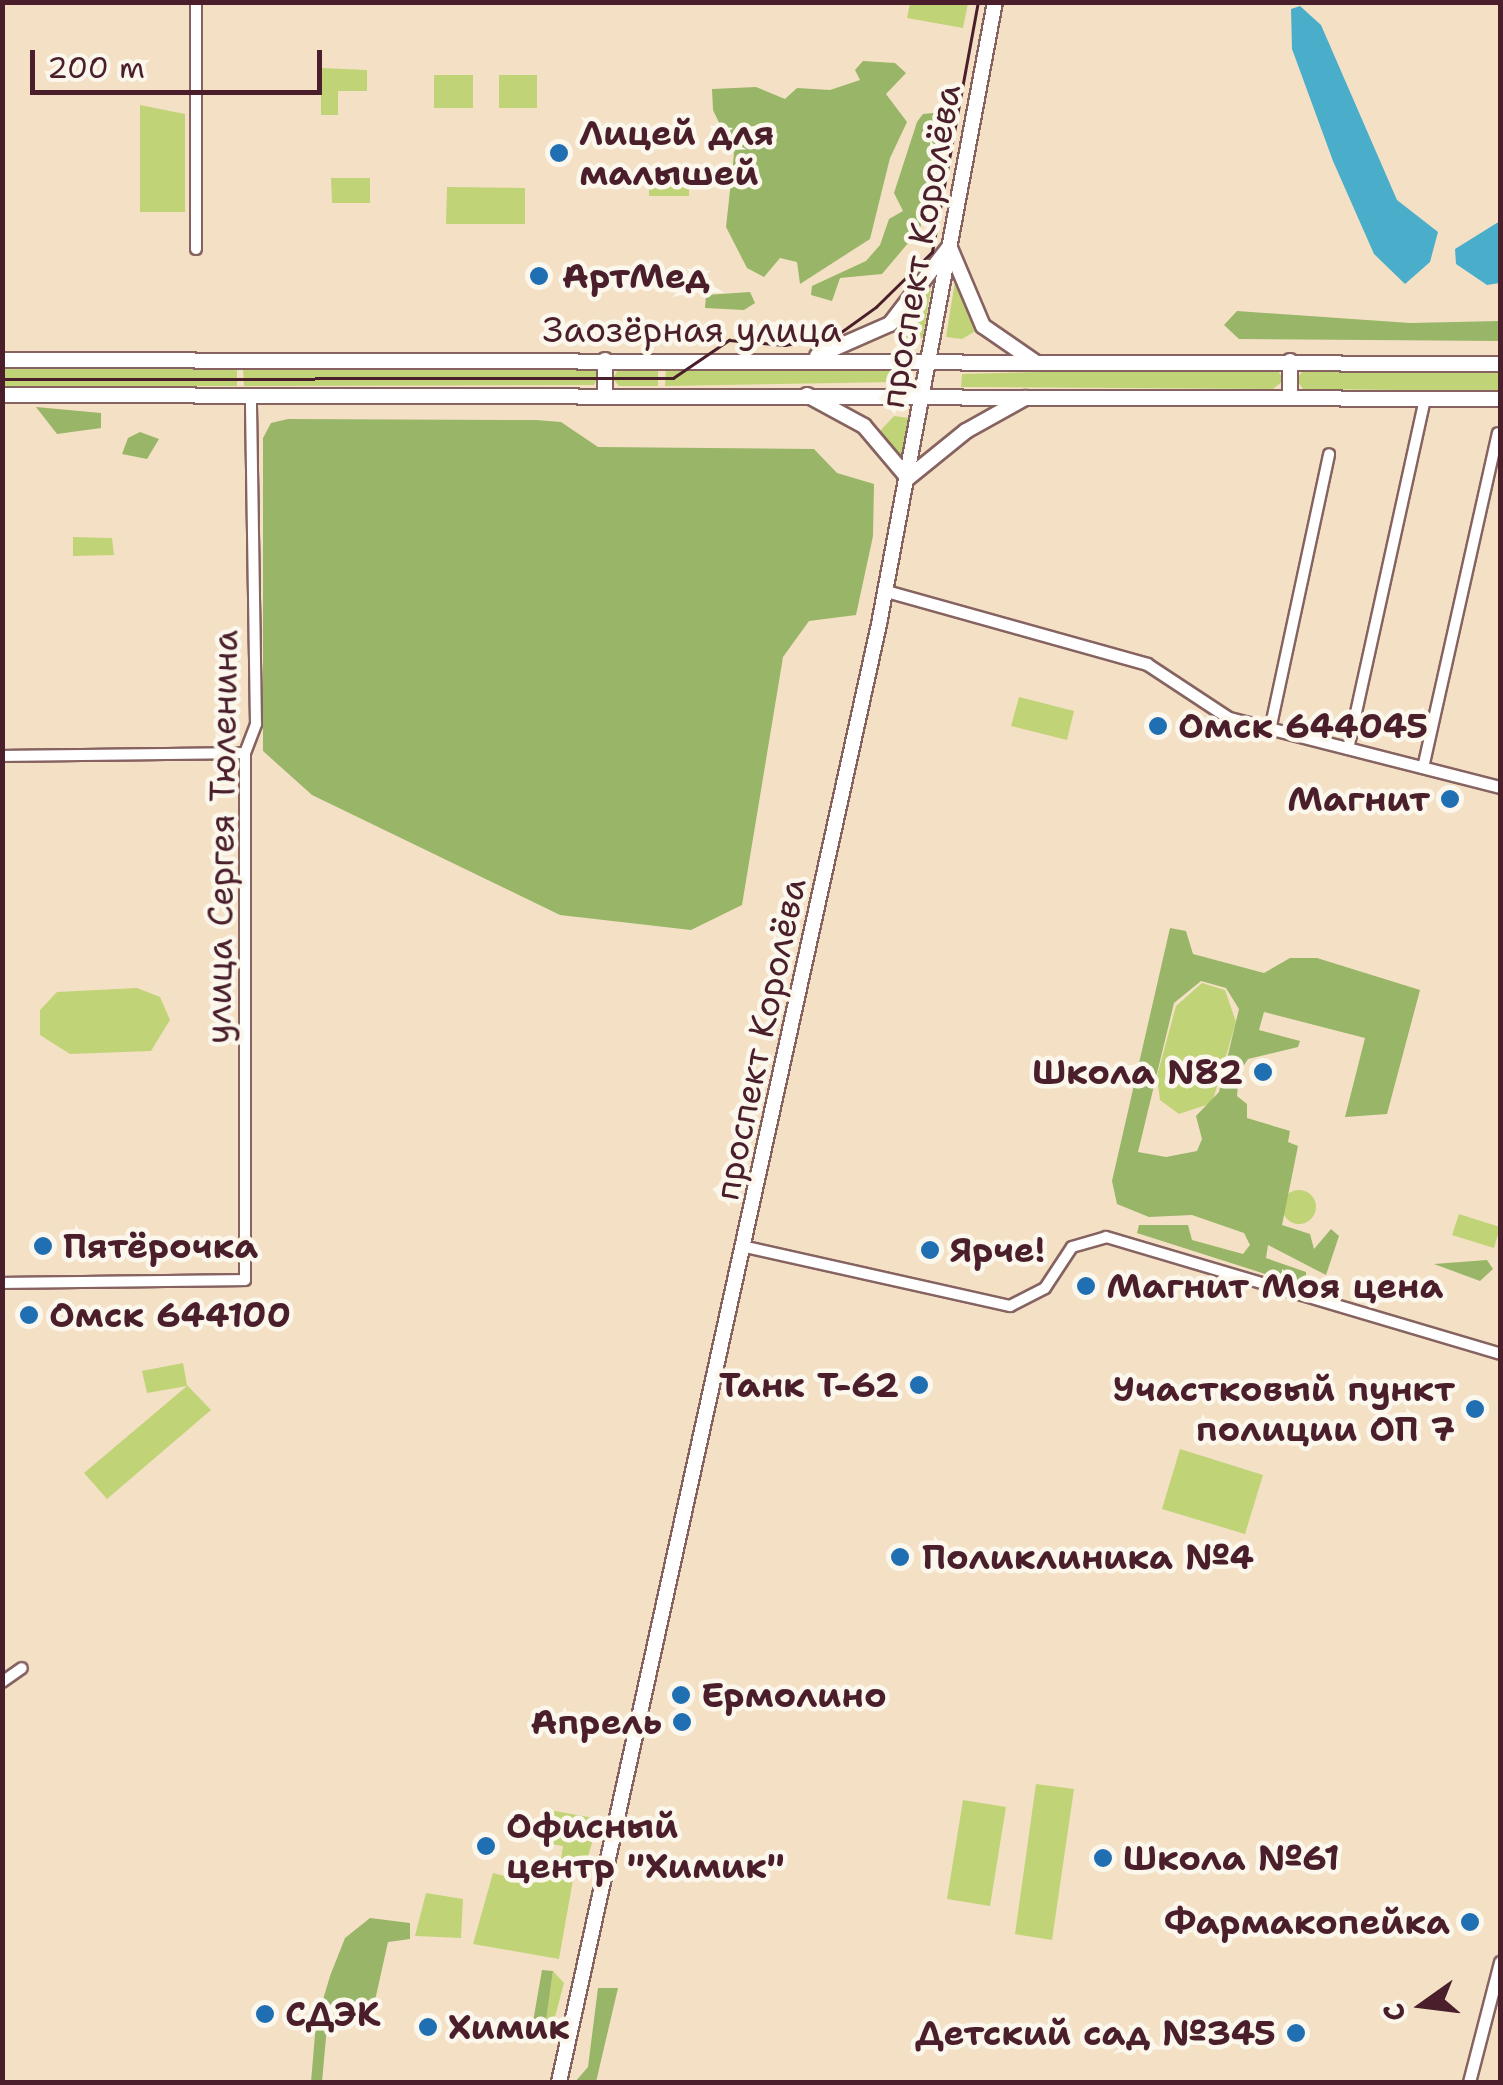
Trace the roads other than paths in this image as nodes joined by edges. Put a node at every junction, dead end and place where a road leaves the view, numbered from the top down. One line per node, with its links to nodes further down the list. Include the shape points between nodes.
1 (196, 2): 4 (street)
2 (995, 2): 3 (main road, проспект Королёва)
3 (949, 247): 8 (main road, via 890,324 851,346); 9 (main road, проспект Королёва); 10 (main road, via 983,326)
4 (196, 249)
5 (2, 360): 6 (main road, Заозёрная улица)
6 (605, 360): 8 (main road, Заозёрная улица); 17 (main road)
7 (1290, 361): 10 (main road, Заозёрная улица); 11 (main road, Заозёрная улица); 18 (main road)
8 (797, 362): 9 (main road, Заозёрная улица)
9 (929, 362): 10 (main road, Заозёрная улица); 16 (main road, проспект Королёва)
10 (1036, 362)
11 (1500, 364)
12 (2, 394): 13 (main road, Заозёрная улица)
13 (252, 394): 17 (main road, Заозёрная улица); 27 (street, улица Сергея Тюленина, via 256,724)
14 (1036, 394): 16 (main road, Заозёрная улица); 18 (main road, Заозёрная улица); 23 (main road, via 966,431)
15 (808, 395): 16 (main road, Заозёрная улица); 17 (main road, Заозёрная улица); 23 (main road, via 864,426)
16 (923, 395): 23 (main road, проспект Королёва)
17 (605, 396)
18 (1290, 398): 19 (main road, Заозёрная улица)
19 (1425, 399): 20 (main road, Заозёрная улица); 26 (street)
20 (1500, 399)
21 (1498, 433): 29 (street)
22 (1329, 454): 25 (street)
23 (908, 478): 24 (main road, проспект Королёва)
24 (886, 591): 25 (street, via 1016,632 1130,658 1216,713); 31 (main road, проспект Королёва)
25 (1270, 730): 26 (street)
26 (1348, 749): 29 (street)
27 (245, 753): 28 (street); 32 (street, улица Сергея Тюленина, via 245,1280)
28 (2, 756)
29 (1424, 768): 30 (street)
30 (1500, 787)
31 (746, 1246): 33 (street, via 1010,1306 1044,1288 1072,1246 1106,1237); 37 (main road, проспект Королёва)
32 (2, 1282)
33 (1500, 1354)
34 (22, 1668): 35 (street)
35 (2, 1682)
36 (1500, 1962): 38 (street)
37 (559, 2082)
38 (1470, 2082)

